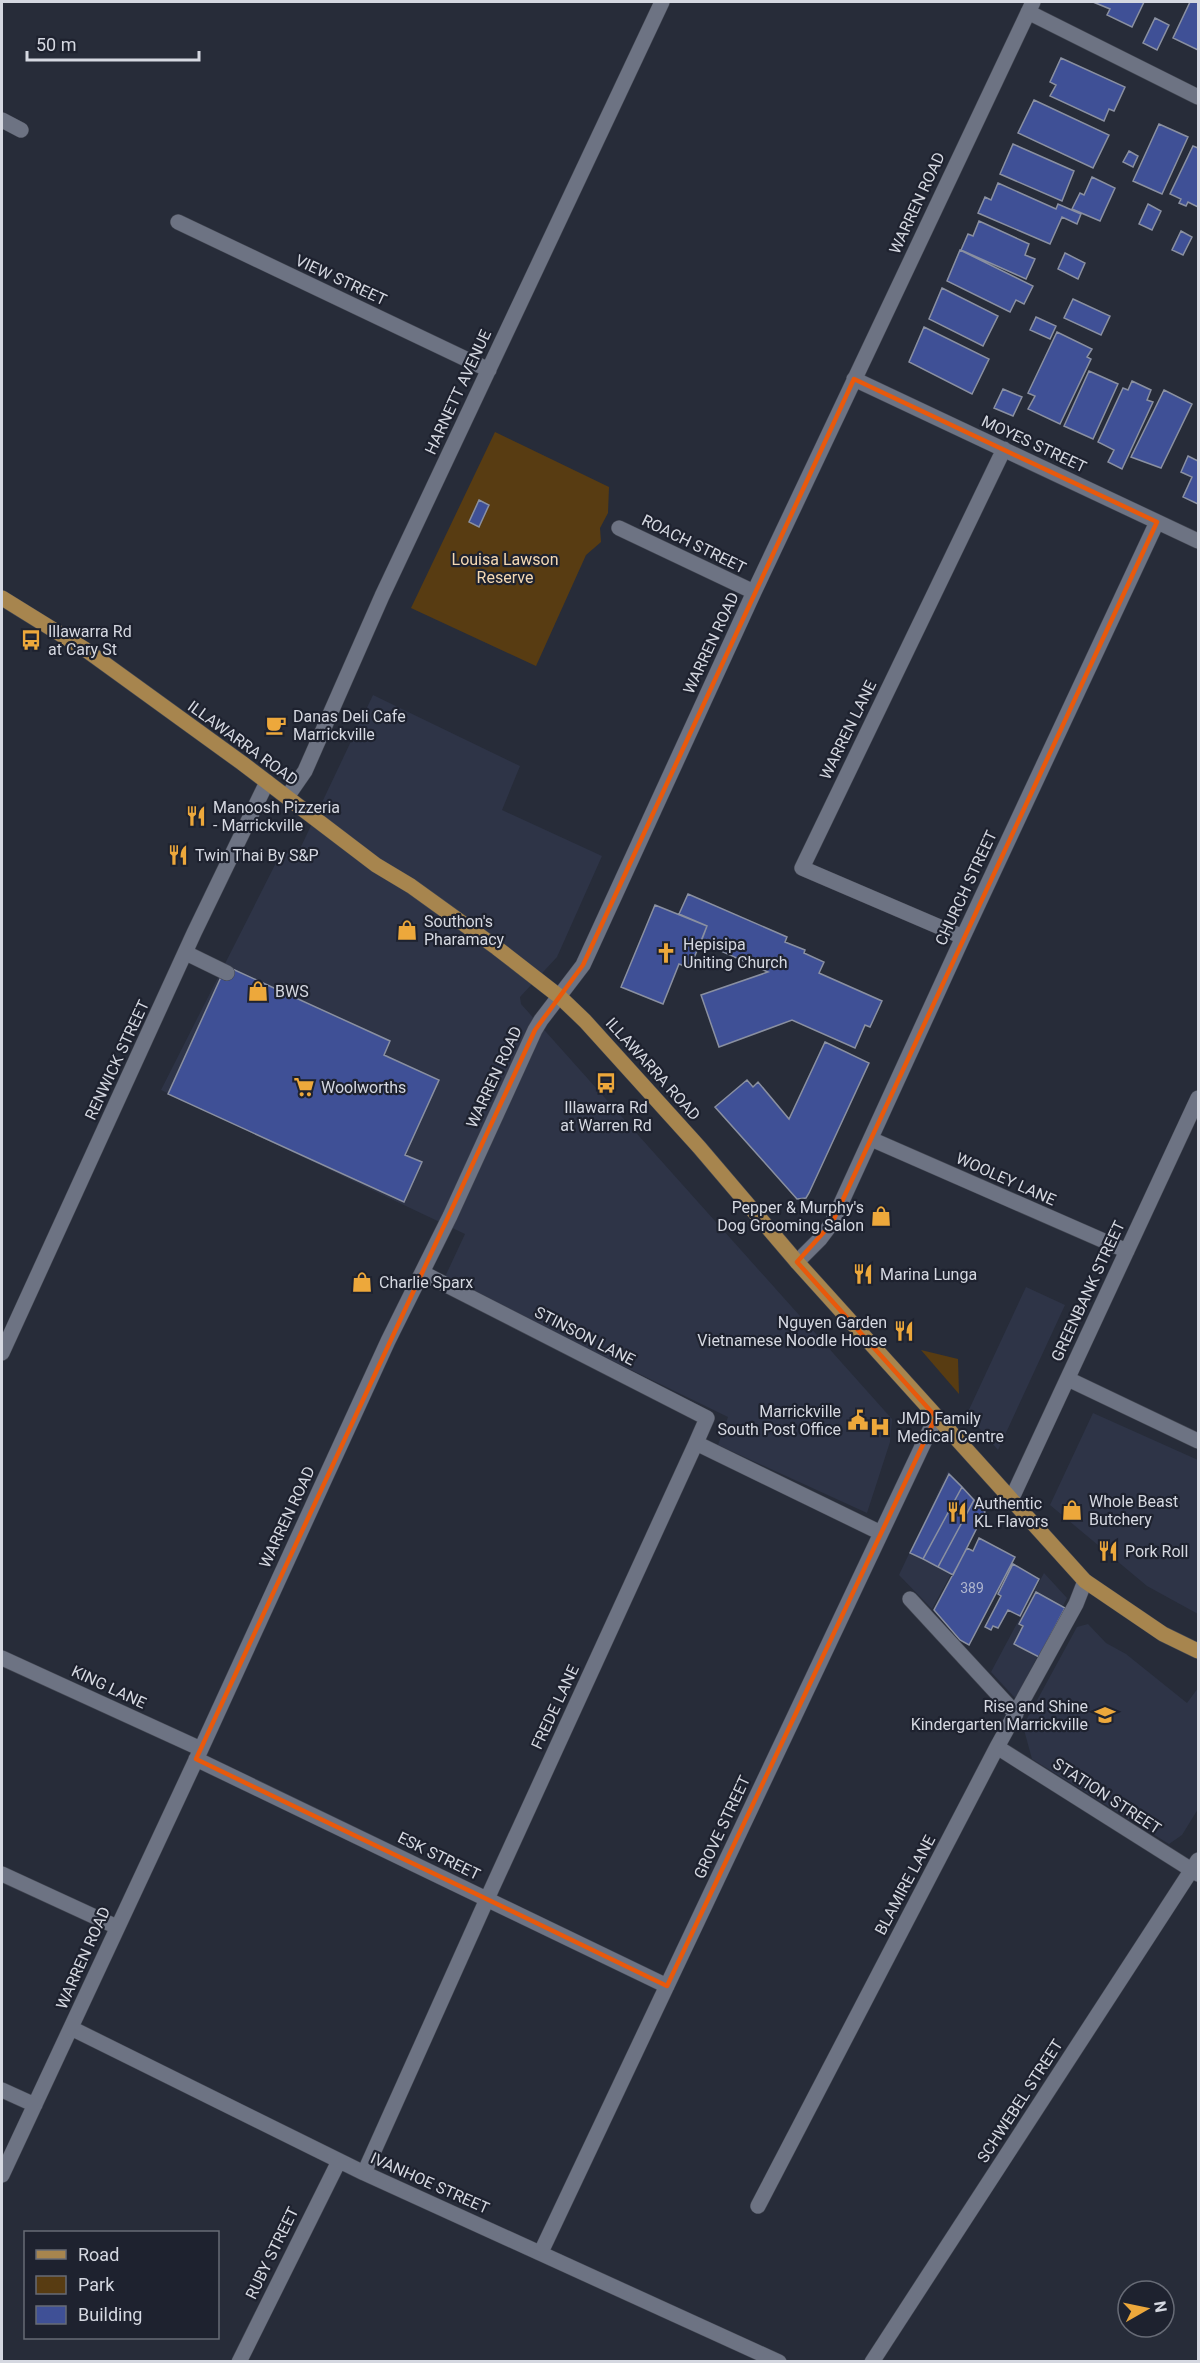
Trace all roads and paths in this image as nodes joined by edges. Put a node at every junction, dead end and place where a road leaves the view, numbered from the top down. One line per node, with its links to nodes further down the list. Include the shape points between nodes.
1 (662, 2): 7 (street, HARNETT AVENUE)
2 (1030, 7): 3 (street); 8 (street, WARREN ROAD)
3 (1198, 97)
4 (2, 120): 5 (street)
5 (21, 130)
6 (178, 222): 7 (street, VIEW STREET)
7 (489, 370): 16 (street, HARNETT AVENUE, via 305,771)
8 (854, 379): 9 (street, MOYES STREET); 13 (street, WARREN ROAD)
9 (1004, 450): 10 (street, MOYES STREET); 17 (street, WARREN LANE, via 802,868)
10 (1157, 522): 12 (street, MOYES STREET); 17 (street, CHURCH STREET)
11 (620, 528): 13 (street, ROACH STREET)
12 (1198, 541)
13 (754, 592): 20 (street, WARREN ROAD, via 583,965)
14 (2, 598): 15 (main road, ILLAWARRA ROAD, via 86,650)
15 (267, 782): 16 (main road, ILLAWARRA ROAD); 18 (street, RENWICK STREET)
16 (287, 797): 20 (main road, ILLAWARRA ROAD)
17 (963, 937): 22 (street, CHURCH STREET)
18 (186, 953): 19 (street); 26 (street, RENWICK STREET)
19 (227, 973)
20 (560, 997): 24 (main road, ILLAWARRA ROAD, via 699,1147); 25 (street, WARREN ROAD, via 535,1030)
21 (1198, 1098): 23 (street, GREENBANK STREET)
22 (871, 1139): 23 (street, WOOLEY LANE); 24 (street, CHURCH STREET, via 832,1223)
23 (1127, 1251): 27 (street, GREENBANK STREET)
24 (797, 1262): 28 (main road, ILLAWARRA ROAD)
25 (423, 1273): 30 (street, STINSON LANE, via 707,1418); 39 (street, WARREN ROAD)
26 (2, 1353)
27 (1068, 1378): 29 (street); 31 (street, GREENBANK STREET)
28 (936, 1417): 31 (main road, ILLAWARRA ROAD); 32 (street, GROVE STREET)
29 (1198, 1441)
30 (696, 1443): 32 (street); 42 (street, FREDE LANE)
31 (1011, 1500): 33 (main road, ILLAWARRA ROAD)
32 (881, 1533): 44 (street, GROVE STREET)
33 (1085, 1581): 35 (main road, ILLAWARRA ROAD, via 1162,1634); 37 (street, BLAMIRE LANE)
34 (910, 1599): 37 (street)
35 (1198, 1651)
36 (2, 1658): 39 (street, KING LANE)
37 (1016, 1713): 38 (street, BLAMIRE LANE)
38 (997, 1747): 40 (street, STATION STREET); 51 (street, BLAMIRE LANE)
39 (199, 1754): 42 (street, ESK STREET); 43 (street, WARREN ROAD)
40 (1196, 1868): 55 (street, SCHWEBEL STREET)
41 (2, 1874): 43 (street)
42 (487, 1899): 44 (street, ESK STREET); 49 (street, FREDE LANE)
43 (117, 1927): 45 (street, WARREN ROAD)
44 (667, 1986): 52 (street, GROVE STREET)
45 (71, 2028): 47 (street, WARREN ROAD); 48 (street, IVANHOE STREET)
46 (2, 2090): 47 (street)
47 (35, 2105): 50 (street, WARREN ROAD)
48 (339, 2161): 49 (street, IVANHOE STREET); 53 (street, RUBY STREET)
49 (364, 2173): 52 (street, IVANHOE STREET)
50 (2, 2175)
51 (758, 2206)
52 (541, 2252): 54 (street, IVANHOE STREET)
53 (239, 2361)
54 (779, 2361)
55 (872, 2361)

